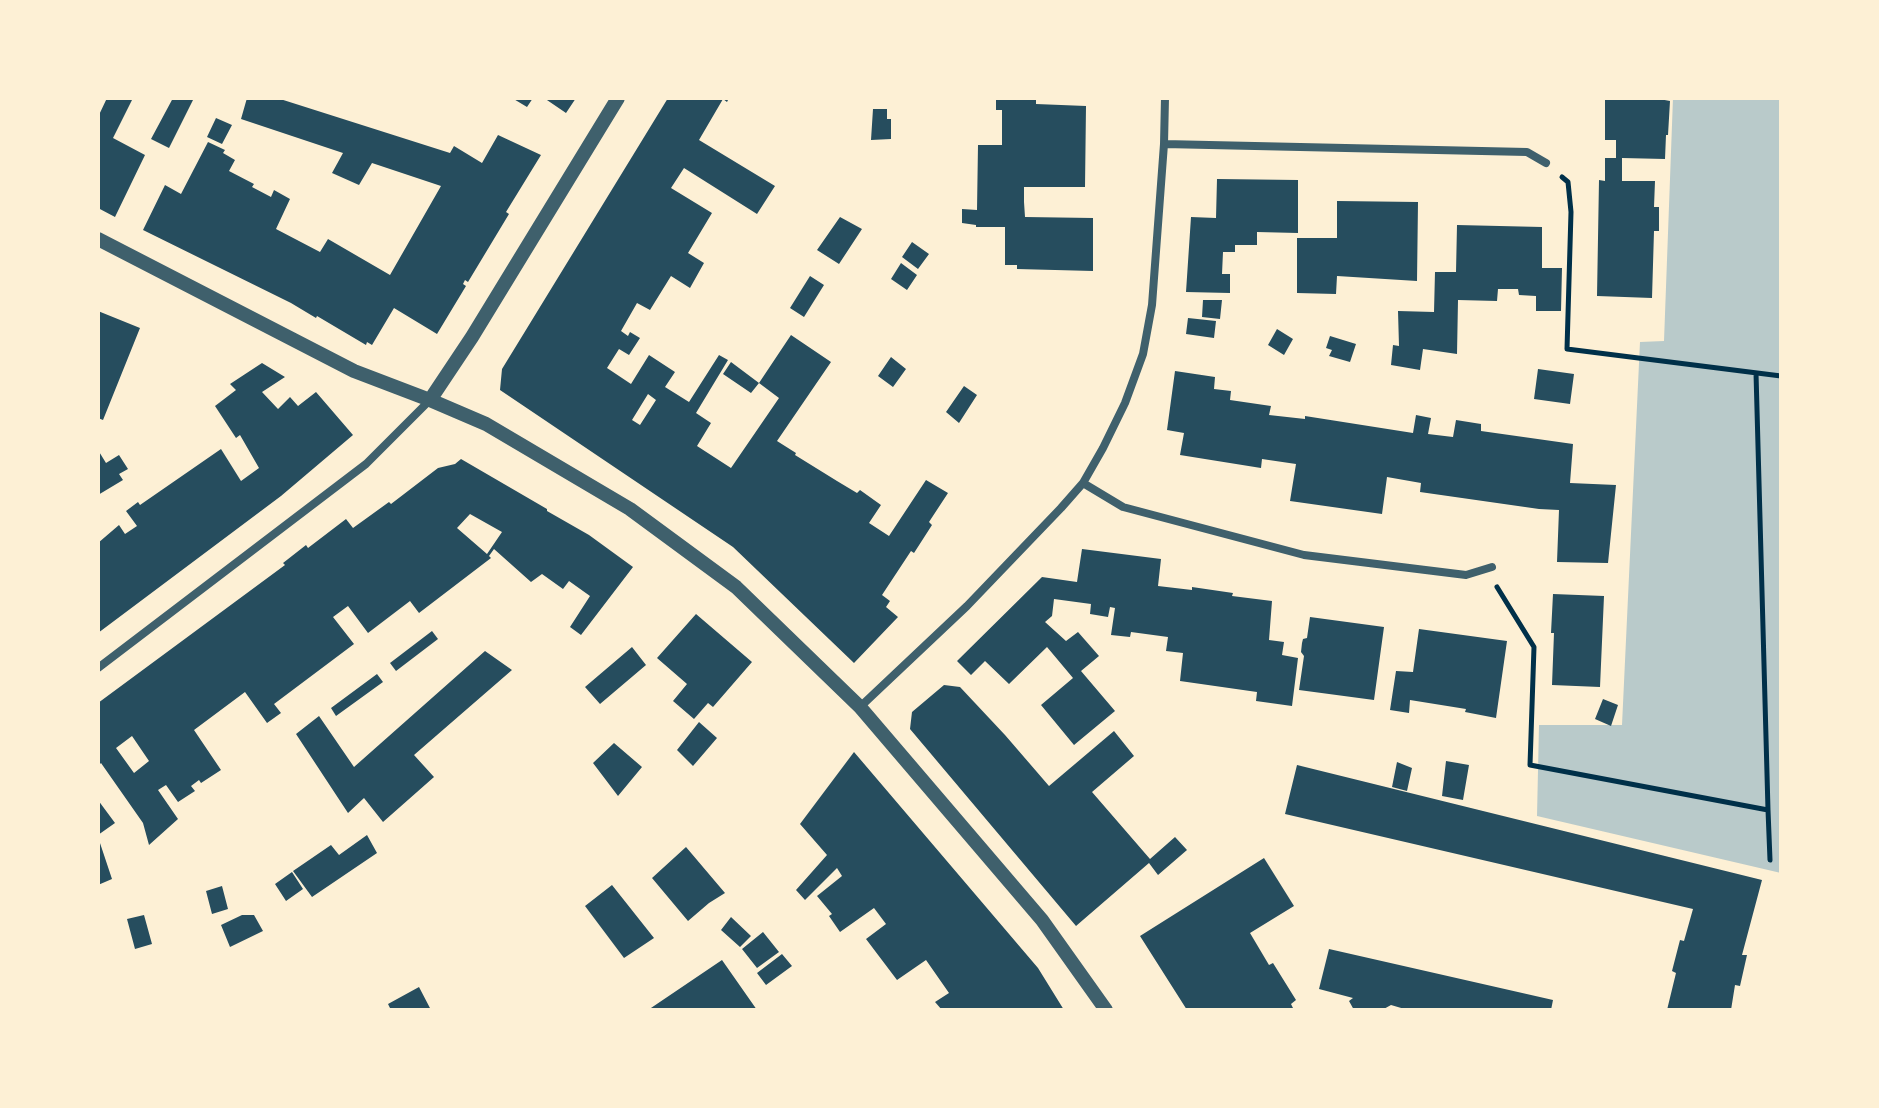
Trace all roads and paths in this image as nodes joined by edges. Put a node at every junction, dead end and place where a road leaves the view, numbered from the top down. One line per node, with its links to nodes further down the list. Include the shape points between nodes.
1 (618, 98): 8 (street)
2 (1165, 98): 3 (street)
3 (1164, 144): 4 (street, via 1527,152); 9 (street, via 1152,305 1143,354 1125,403)
4 (1546, 163): 6 (path, via 1568,182 1567,349)
5 (98, 239): 8 (street, via 354,371)
6 (1756, 373): 7 (path); 13 (path)
7 (1781, 376)
8 (430, 400): 11 (street, via 366,464); 12 (street, via 486,424 630,509 736,587)
9 (1083, 483): 10 (street, via 1123,507 1304,555 1466,575); 12 (street, via 967,606)
10 (1489, 568): 13 (path, via 1534,647 1530,765)
11 (98, 668)
12 (860, 707): 15 (street, via 1042,920)
13 (1768, 810): 14 (path)
14 (1770, 860)
15 (1106, 1010)

